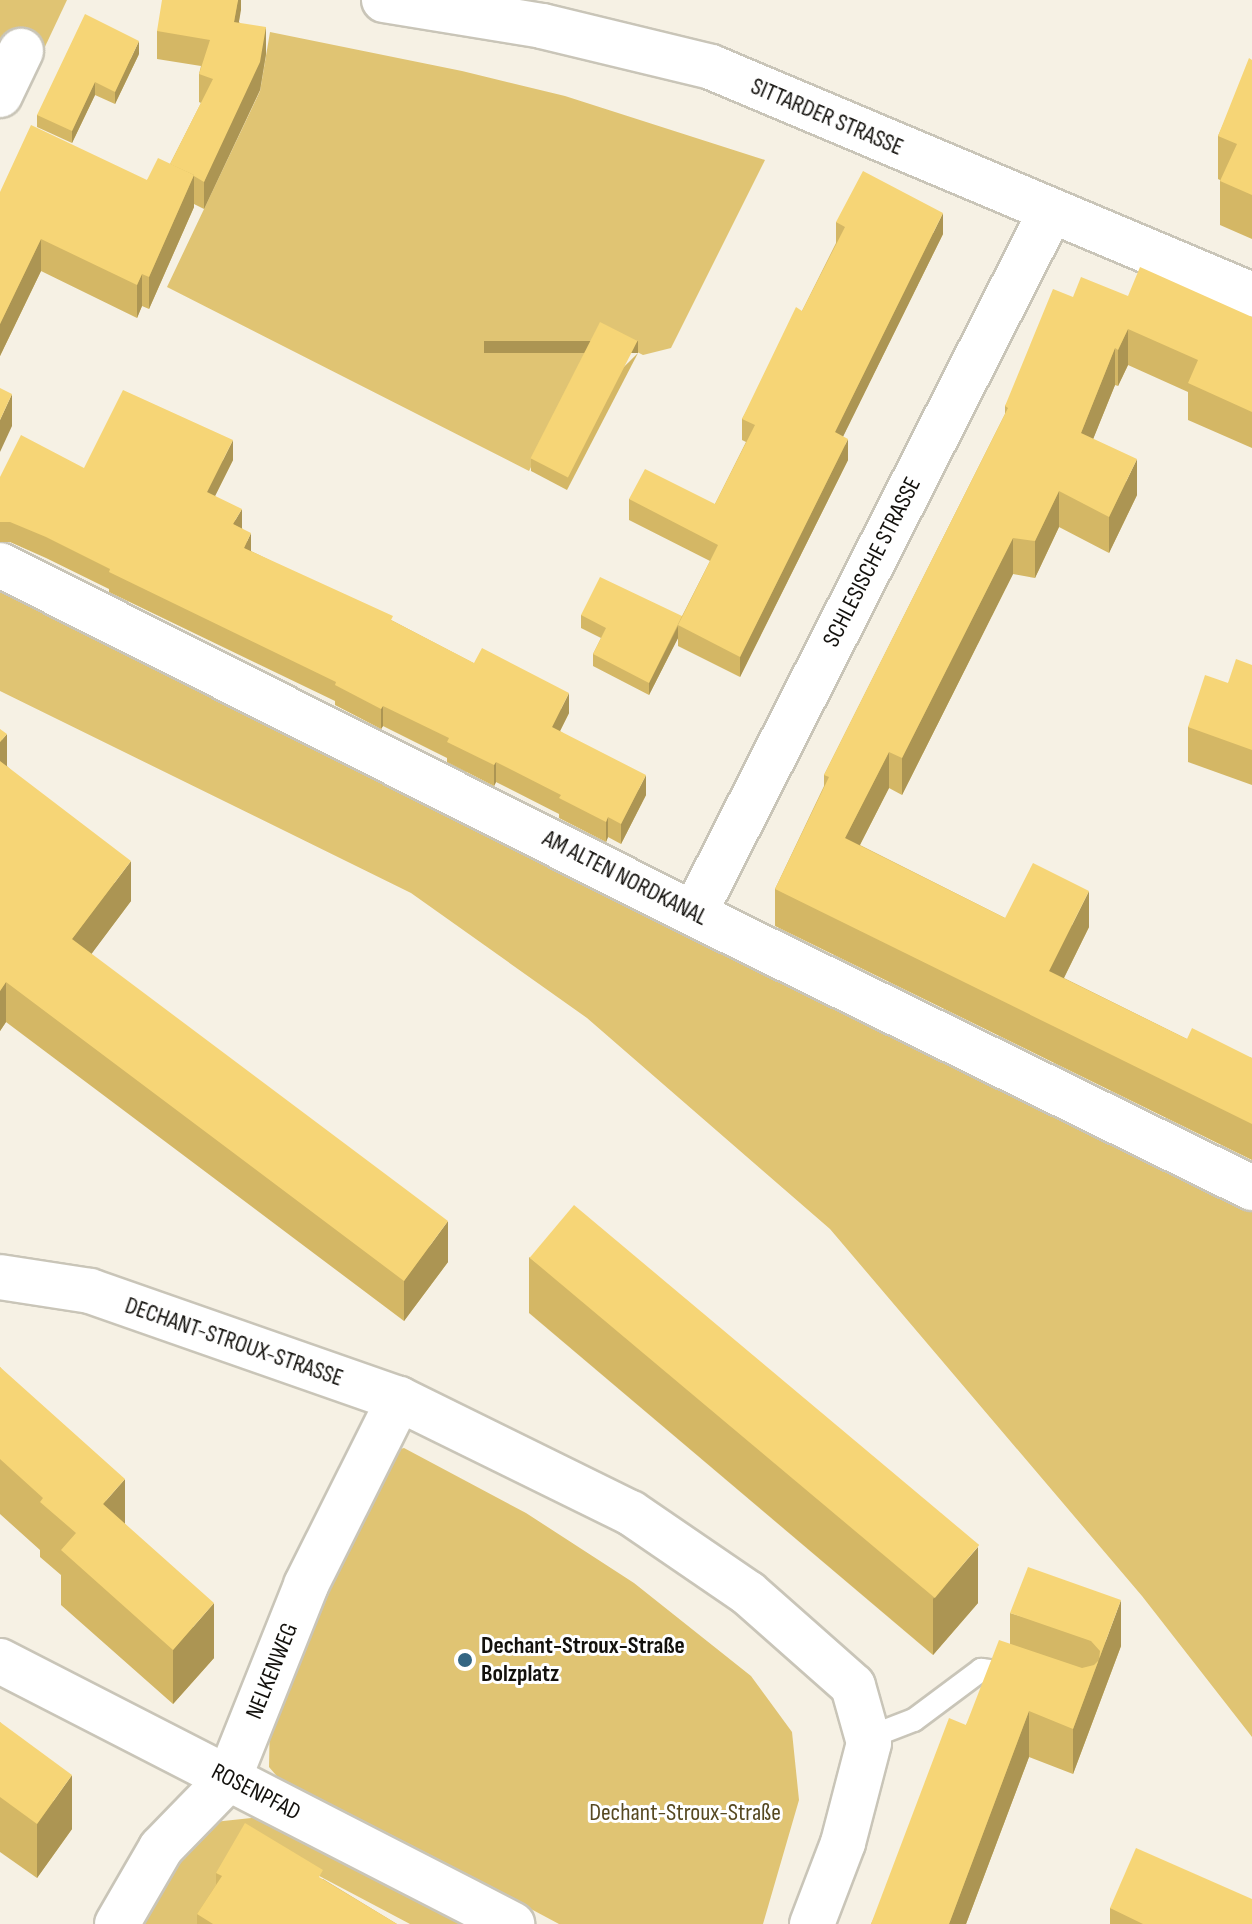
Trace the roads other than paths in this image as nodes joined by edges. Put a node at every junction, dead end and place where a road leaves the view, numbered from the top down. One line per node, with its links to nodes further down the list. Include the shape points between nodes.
1 (384, 0): 4 (street, SITTARDER STRASSE, via 542,26 711,67)
2 (21, 51): 3 (street)
3 (0, 95)
4 (1051, 211): 5 (street, SITTARDER STRASSE); 7 (street, SCHLESISCHE STRASSE)
5 (1252, 295)
6 (0, 565): 7 (street, AM ALTEN NORDKANAL)
7 (694, 914): 8 (street, AM ALTEN NORDKANAL)
8 (1252, 1188)
9 (0, 1277): 10 (street, DECHANT-STROUX-STRASSE, via 90,1291)
10 (399, 1399): 13 (street, DECHANT-STROUX-STRASSE, via 631,1513 748,1593 853,1686); 14 (street, NELKENWEG, via 306,1585)
11 (0, 1661): 14 (street, ROSENPFAD)
12 (1041, 1684): 13 (lane, via 981,1670 914,1720)
13 (867, 1738): 17 (street, DECHANT-STROUX-STRASSE, via 843,1843)
14 (229, 1778): 15 (street, NELKENWEG, via 161,1848); 16 (street, ROSENPFAD)
15 (117, 1924)
16 (512, 1924)
17 (812, 1924)

